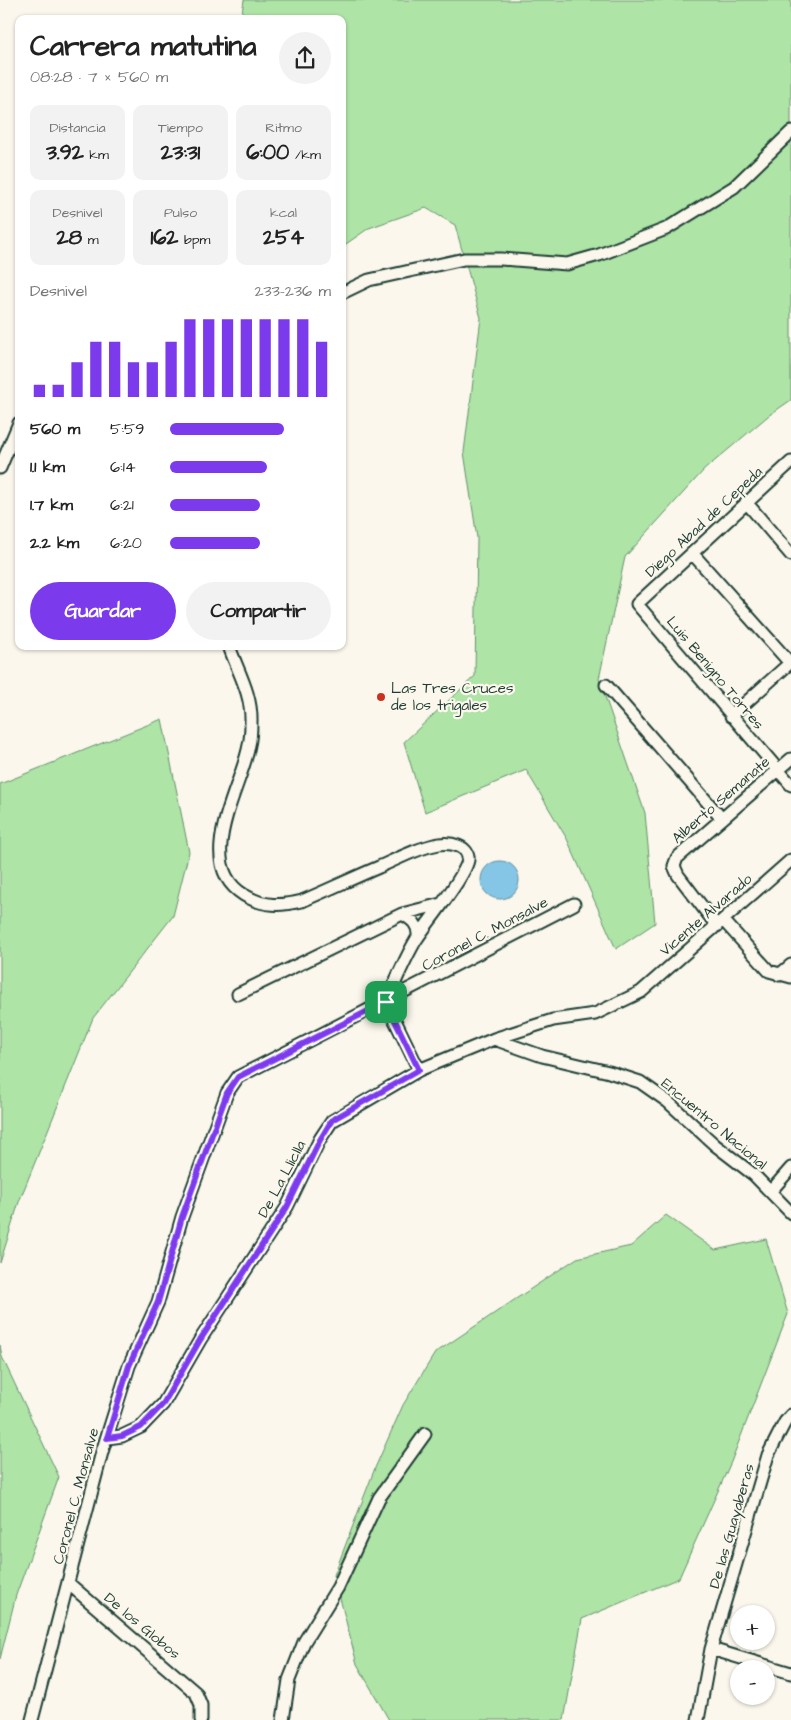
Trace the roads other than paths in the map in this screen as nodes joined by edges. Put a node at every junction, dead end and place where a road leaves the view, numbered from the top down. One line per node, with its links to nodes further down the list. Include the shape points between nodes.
1 (791, 132): 2 (street, via 734,186 666,229 599,256 567,264 464,259 369,280)
2 (346, 291)
3 (15, 432): 5 (street)
4 (791, 462): 6 (street, Diego Abad de Cepeda)
5 (0, 468)
6 (746, 502): 7 (street, Diego Abad de Cepeda); 8 (street)
7 (692, 553): 9 (street, Diego Abad de Cepeda); 11 (street)
8 (791, 555)
9 (637, 604): 13 (street, Luis Benigno Torres)
10 (231, 650): 19 (street, via 251,706 249,746 221,834 222,866 235,890 266,905 284,906 418,850 441,844 454,845 463,848 468,861)
11 (790, 663): 13 (street)
12 (606, 685): 17 (street)
13 (731, 716): 15 (street, Luis Benigno Torres)
14 (791, 759): 15 (street, Alberto Semanate)
15 (778, 770): 16 (street, Luis Benigno Torres); 17 (street, Alberto Semanate)
16 (791, 785)
17 (722, 820): 22 (street, Alberto Semanate, via 677,858 674,866)
18 (791, 860): 22 (street, Vicente Alvarado)
19 (440, 904): 21 (street); 23 (street)
20 (574, 904): 28 (street, Coronel C. Monsalve)
21 (402, 914): 23 (street, via 414,921); 27 (street)
22 (720, 924): 25 (street, via 769,971); 26 (street, Vicente Alvarado)
23 (418, 937): 28 (street)
24 (791, 965): 25 (street)
25 (785, 976)
26 (641, 992): 29 (street, De La Lliclla, via 595,1014 553,1020)
27 (238, 994)
28 (386, 1002): 30 (street); 36 (street, Coronel C. Monsalve, via 253,1068 232,1085 182,1217 158,1302 129,1366)
29 (494, 1039): 30 (street, De La Lliclla); 32 (street, Encuentro Nacional, via 542,1056 640,1082 667,1101)
30 (419, 1070): 36 (street, De La Lliclla, via 332,1120 287,1207 200,1340 163,1404 141,1427 122,1436)
31 (791, 1168): 32 (street)
32 (771, 1192): 33 (street, Encuentro Nacional)
33 (791, 1213)
34 (791, 1415): 38 (street, De las Guayaberas, via 768,1455)
35 (425, 1434): 42 (street, via 379,1498 338,1587 304,1642 289,1680)
36 (107, 1438): 37 (street, Coronel C. Monsalve)
37 (68, 1583): 40 (street, Coronel C. Monsalve); 41 (street, De los Globos, via 196,1693 201,1705)
38 (711, 1649): 39 (street); 43 (street, De las Guayaberas)
39 (791, 1672)
40 (32, 1720)
41 (200, 1720)
42 (283, 1720)
43 (698, 1720)

